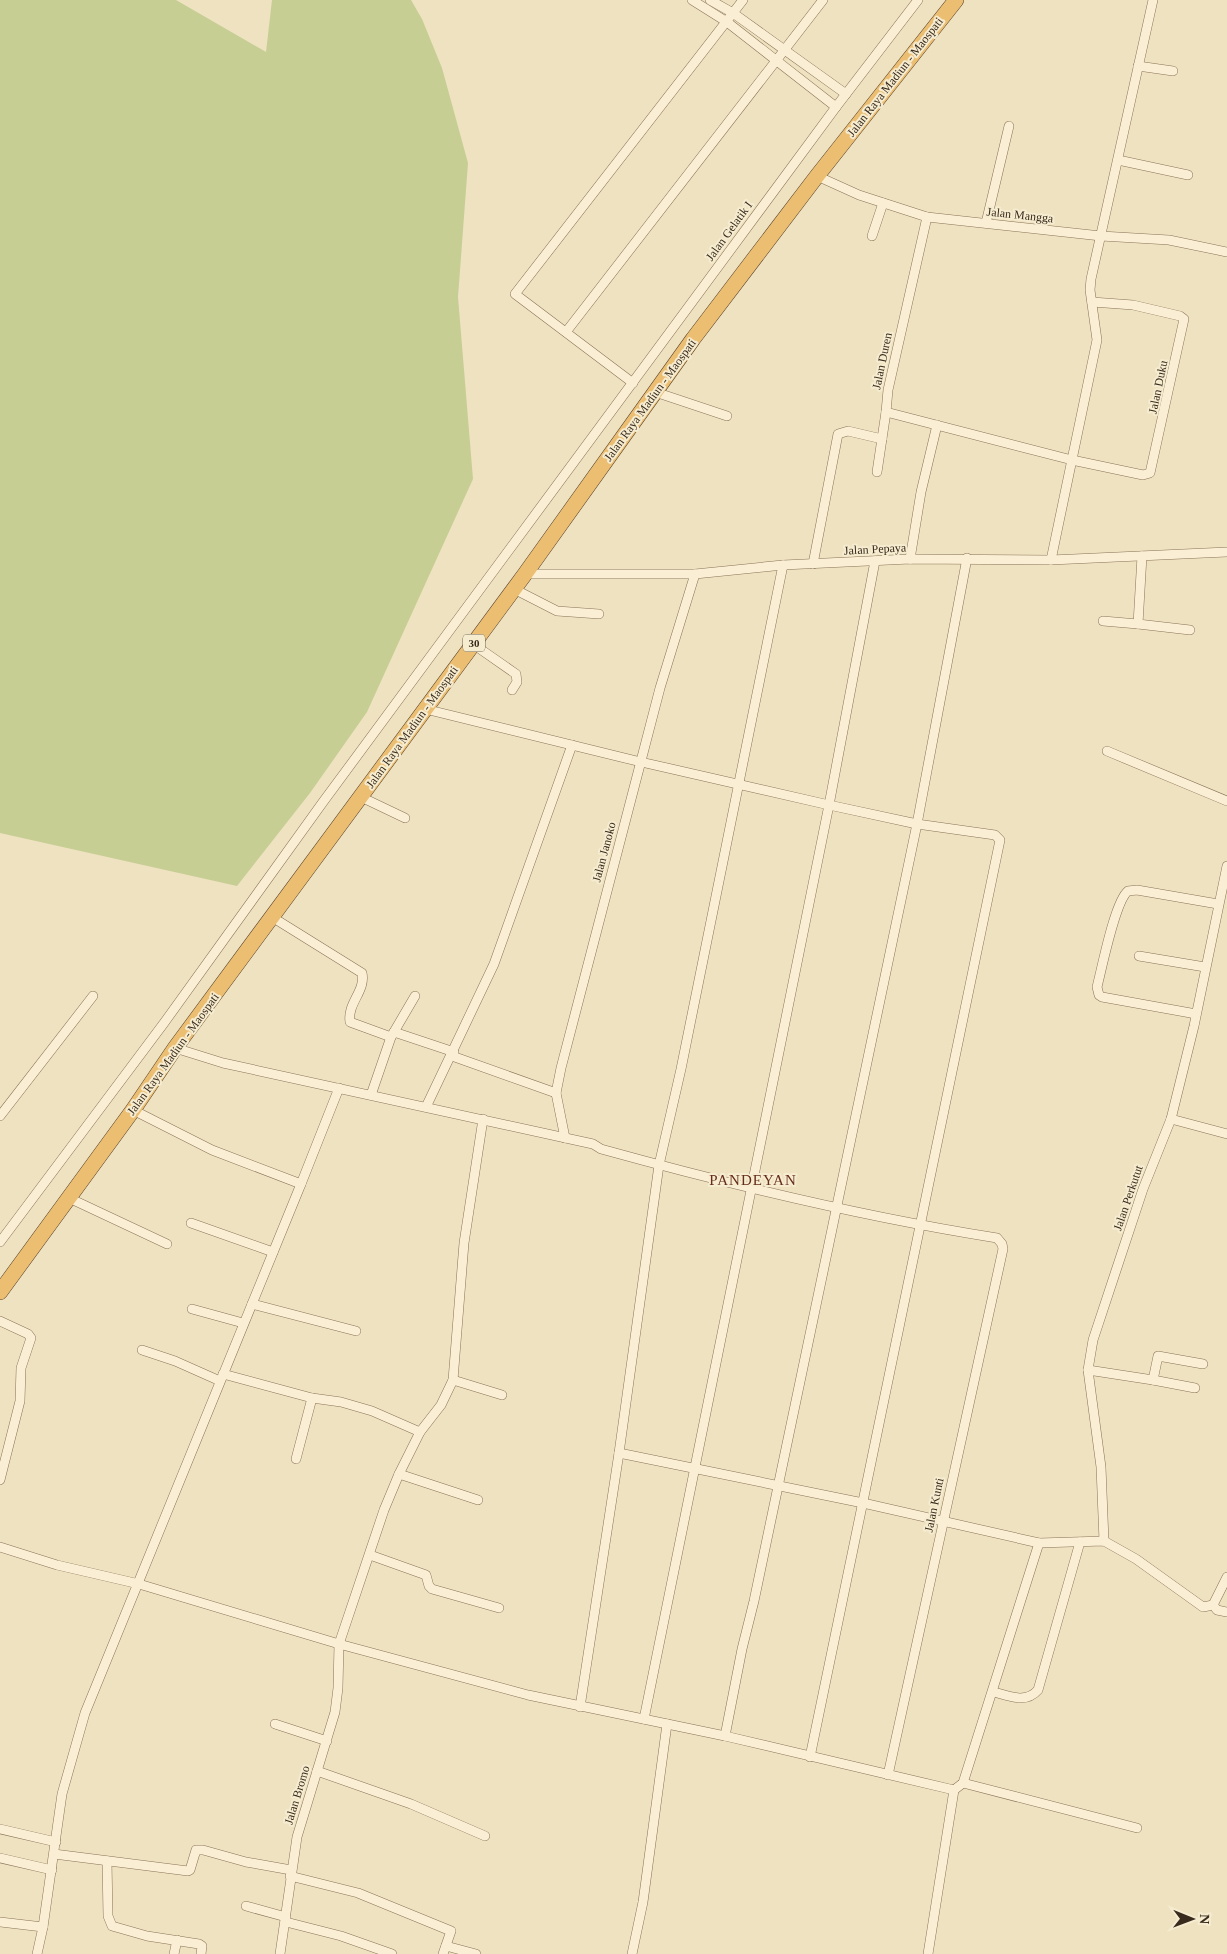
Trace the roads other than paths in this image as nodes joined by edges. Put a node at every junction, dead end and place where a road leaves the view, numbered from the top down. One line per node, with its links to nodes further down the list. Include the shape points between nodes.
1 (692, 0): 9 (street)
2 (710, 0): 8 (street)
3 (743, 0): 8 (street)
4 (823, 0): 10 (street)
5 (918, 0): 14 (street, Jalan Gelatik I)
6 (956, 0): 19 (highway, Jalan Raya Madiun - Maospati / 30)
7 (1153, 0): 12 (street)
8 (733, 13): 9 (street); 10 (street)
9 (727, 22): 11 (street); 27 (street, via 515,294)
10 (785, 50): 11 (street); 14 (street)
11 (776, 60): 15 (street); 27 (street)
12 (1138, 66): 13 (street); 17 (street)
13 (1172, 71)
14 (846, 94): 15 (street, Jalan Gelatik I)
15 (836, 107): 28 (street, Jalan Gelatik I)
16 (1009, 126): 22 (street)
17 (1118, 160): 18 (street); 24 (street)
18 (1188, 175)
19 (817, 176): 20 (street, Jalan Mangga); 29 (highway, Jalan Raya Madiun - Maospati / 30)
20 (883, 203): 21 (street, Jalan Mangga); 23 (street)
21 (927, 217): 22 (street, Jalan Mangga); 30 (street, Jalan Duren, via 888,390)
22 (986, 224): 24 (street, Jalan Mangga)
23 (872, 236)
24 (1101, 236): 25 (street, Jalan Mangga, via 1169,240); 26 (street, via 1091,279)
25 (1227, 252)
26 (1092, 302): 34 (street, via 1097,340); 34 (street, Jalan Duku, via 1180,316 1184,325 1150,473)
27 (566, 332): 28 (street)
28 (633, 383): 91 (street, Jalan Gelatik I)
29 (655, 392): 31 (street); 44 (highway, Jalan Raya Madiun - Maospati / 30)
30 (886, 412): 32 (street); 33 (street, Jalan Duren)
31 (727, 416)
32 (937, 425): 34 (street); 39 (street)
33 (882, 439): 35 (street, Jalan Duren); 42 (street, via 848,431 838,434)
34 (1072, 460): 40 (street)
35 (877, 472)
36 (1227, 552): 37 (street, Jalan Pepaya)
37 (1142, 556): 40 (street, Jalan Pepaya); 49 (street)
38 (967, 558): 39 (street, Jalan Pepaya); 40 (street, Jalan Pepaya); 62 (street)
39 (910, 559): 41 (street, Jalan Pepaya)
40 (1051, 560)
41 (875, 561): 42 (street, Jalan Pepaya); 60 (street)
42 (813, 564): 43 (street, Jalan Pepaya)
43 (783, 565): 45 (street, Jalan Pepaya); 57 (street)
44 (525, 574): 45 (street, Jalan Pepaya); 46 (highway, Jalan Raya Madiun - Maospati / 30)
45 (695, 574): 56 (street, Jalan Janoko)
46 (514, 589): 47 (street, via 550,609); 51 (highway, Jalan Raya Madiun - Maospati / 30)
47 (599, 614)
48 (1103, 621): 49 (street)
49 (1138, 624): 50 (street)
50 (1190, 630)
51 (474, 644): 52 (street, via 516,674 517,682); 53 (highway, Jalan Raya Madiun - Maospati / 30)
52 (512, 690)
53 (425, 709): 54 (street); 58 (highway, Jalan Raya Madiun - Maospati / 30)
54 (572, 745): 56 (street); 73 (street, via 494,964)
55 (1107, 751): 59 (street)
56 (640, 762): 57 (street); 75 (street, Jalan Janoko)
57 (738, 784): 60 (street); 84 (street)
58 (360, 797): 61 (street); 65 (highway, Jalan Raya Madiun - Maospati / 30)
59 (1227, 801)
60 (829, 805): 62 (street); 86 (street)
61 (405, 818)
62 (918, 824): 88 (street); 90 (street, via 988,834 1000,840)
63 (1227, 866): 64 (street, Jalan Perkutut)
64 (1218, 904): 67 (street, Jalan Perkutut); 70 (street, via 1128,891 1116,915 1097,987 1102,997)
65 (272, 917): 71 (street, via 362,973 364,981 348,1012 350,1022); 72 (highway, Jalan Raya Madiun - Maospati / 30)
66 (1139, 956): 67 (street)
67 (1205, 967): 70 (street, Jalan Perkutut)
68 (93, 996): 79 (street)
69 (415, 996): 71 (street)
70 (1196, 1014): 81 (street, Jalan Perkutut)
71 (393, 1034): 73 (street); 76 (street)
72 (175, 1048): 74 (street); 78 (highway, Jalan Raya Madiun - Maospati / 30)
73 (453, 1054): 75 (street); 77 (street)
74 (339, 1088): 76 (street); 85 (street)
75 (556, 1093): 83 (street, Jalan Janoko)
76 (371, 1095): 77 (street)
77 (426, 1107): 80 (street)
78 (133, 1110): 85 (street, via 212,1150); 87 (highway, Jalan Raya Madiun - Maospati / 30)
79 (0, 1116)
80 (483, 1119): 83 (street); 104 (street, via 464,1243)
81 (1171, 1119): 82 (street); 102 (street, Jalan Perkutut, via 1143,1189 1096,1330)
82 (1227, 1134)
83 (565, 1138): 84 (street)
84 (659, 1165): 86 (street); 110 (street)
85 (301, 1184): 93 (street)
86 (752, 1187): 88 (street); 112 (street)
87 (69, 1198): 92 (street); 94 (highway, Jalan Raya Madiun - Maospati / 30)
88 (835, 1207): 90 (street); 115 (street)
89 (191, 1223): 93 (street)
90 (918, 1226): 117 (street); 118 (street, Jalan Kunti, via 997,1238 1003,1249)
91 (0, 1242)
92 (167, 1244)
93 (274, 1252): 95 (street)
94 (0, 1292)
95 (252, 1304): 98 (street); 99 (street)
96 (192, 1310): 98 (street)
97 (0, 1320): 114 (street, via 31,1338 21,1368 20,1401)
98 (242, 1323): 103 (street)
99 (356, 1331)
100 (142, 1350): 103 (street)
101 (1203, 1364): 105 (street, via 1158,1356)
102 (1088, 1370): 105 (street); 119 (street, Jalan Perkutut, via 1102,1468)
103 (221, 1377): 108 (street); 125 (street)
104 (453, 1380): 107 (street); 109 (street, Jalan Bromo, via 441,1405)
105 (1153, 1380): 106 (street)
106 (1195, 1388)
107 (502, 1395)
108 (312, 1398): 109 (street, via 372,1411); 111 (street)
109 (420, 1432): 113 (street, Jalan Bromo)
110 (620, 1453): 112 (street); 131 (street)
111 (296, 1459)
112 (693, 1468): 115 (street); 132 (street)
113 (399, 1474): 116 (street); 123 (street, Jalan Bromo)
114 (0, 1480)
115 (778, 1487): 117 (street); 135 (street)
116 (478, 1500)
117 (863, 1503): 118 (street); 137 (street)
118 (943, 1521): 121 (street); 139 (street, Jalan Kunti)
119 (1104, 1541): 120 (street); 126 (street, via 1136,1559 1198,1606)
120 (1080, 1542): 121 (street); 130 (street, via 1038,1690 1032,1696 1022,1698)
121 (1040, 1543): 130 (street)
122 (0, 1547): 125 (street, via 57,1566)
123 (370, 1555): 127 (street, via 426,1575 432,1588); 129 (street, Jalan Bromo)
124 (1227, 1577): 126 (street)
125 (139, 1584): 129 (street); 145 (street, via 85,1713 62,1794)
126 (1212, 1606): 128 (street)
127 (499, 1608)
128 (1227, 1612)
129 (339, 1644): 131 (street, via 528,1696); 136 (street, Jalan Bromo, via 338,1688)
130 (994, 1692): 140 (street)
131 (580, 1706): 132 (street)
132 (644, 1719): 134 (street)
133 (275, 1724): 136 (street)
134 (667, 1724): 135 (street); 163 (street, via 643,1902)
135 (726, 1736): 137 (street)
136 (327, 1741): 138 (street, Jalan Bromo)
137 (810, 1756): 139 (street)
138 (317, 1771): 144 (street, via 411,1804); 150 (street, Jalan Bromo, via 303,1814)
139 (888, 1775): 141 (street)
140 (963, 1783): 141 (street); 142 (street)
141 (954, 1790): 164 (street)
142 (1137, 1828)
143 (0, 1829): 145 (street)
144 (485, 1836)
145 (56, 1842): 146 (street)
146 (54, 1854): 148 (street); 149 (street)
147 (0, 1858): 149 (street)
148 (107, 1861): 150 (street, via 188,1871 194,1853 199,1850); 155 (street, via 108,1916 112,1926)
149 (52, 1870): 154 (street)
150 (290, 1873): 152 (street, Jalan Bromo); 156 (street, via 358,1893 451,1931)
151 (246, 1906): 152 (street)
152 (286, 1920): 160 (street, Jalan Bromo); 161 (street)
153 (0, 1922): 154 (street)
154 (43, 1927): 157 (street)
155 (177, 1940): 158 (street); 159 (street, via 199,1944 202,1946)
156 (445, 1950): 162 (street)
157 (37, 1954)
158 (174, 1954)
159 (201, 1954)
160 (281, 1954)
161 (392, 1954)
162 (476, 1954)
163 (632, 1954)
164 (928, 1954)

